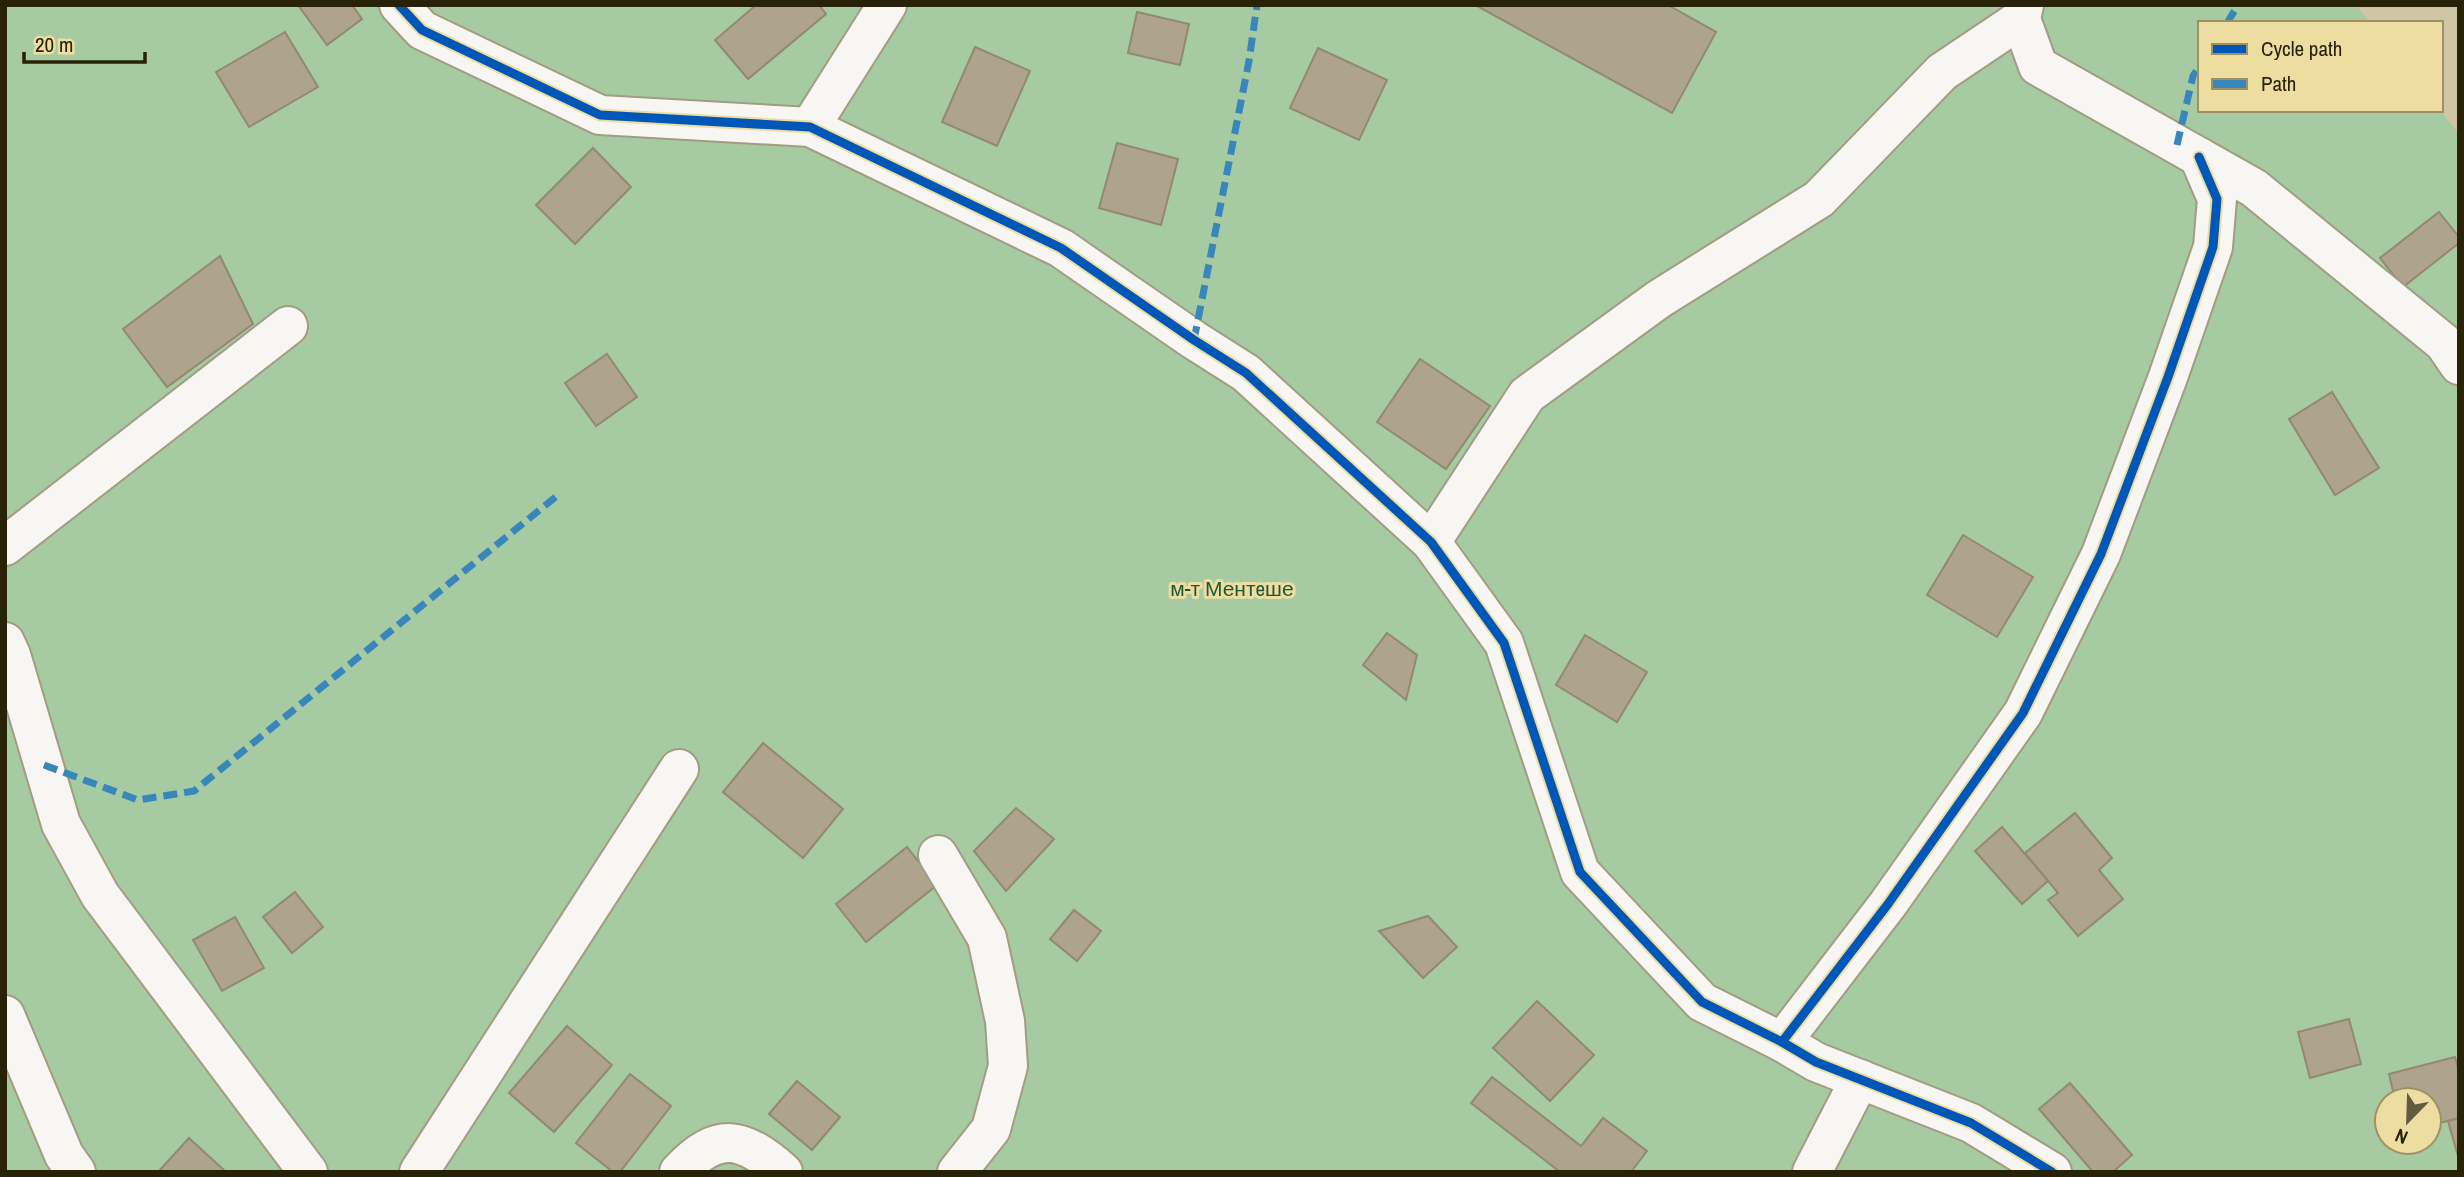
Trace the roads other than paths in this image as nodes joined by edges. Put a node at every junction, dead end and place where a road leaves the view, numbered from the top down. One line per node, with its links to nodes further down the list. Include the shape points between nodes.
1 (399, 5): 4 (street, via 422,30 600,115)
2 (887, 5): 4 (street)
3 (2022, 12): 5 (street, via 2038,66); 8 (street, via 1941,72 1819,199 1659,299 1527,395)
4 (810, 127): 8 (street, via 1061,248 1246,373)
5 (2199, 158): 7 (street, via 2255,188 2444,343); 14 (street, via 2217,199 2213,247 2101,554 2023,713 1888,904)
6 (288, 326): 9 (street)
7 (2459, 365)
8 (1431, 542): 14 (street, via 1504,643 1580,872 1702,1002)
9 (5, 546)
10 (5, 642): 17 (street, via 61,824 100,895)
11 (679, 769): 18 (street)
12 (938, 855): 21 (street, via 986,939 1005,1021 1008,1066 991,1129)
13 (5, 1015): 16 (street, via 64,1155)
14 (1782, 1042): 15 (street)
15 (1860, 1079): 22 (street); 23 (street, via 1970,1123)
16 (76, 1172)
17 (309, 1172)
18 (419, 1172)
19 (679, 1172): 20 (street, via 707,1147 724,1143 756,1150)
20 (783, 1172)
21 (957, 1172)
22 (1812, 1172)
23 (2052, 1172)

